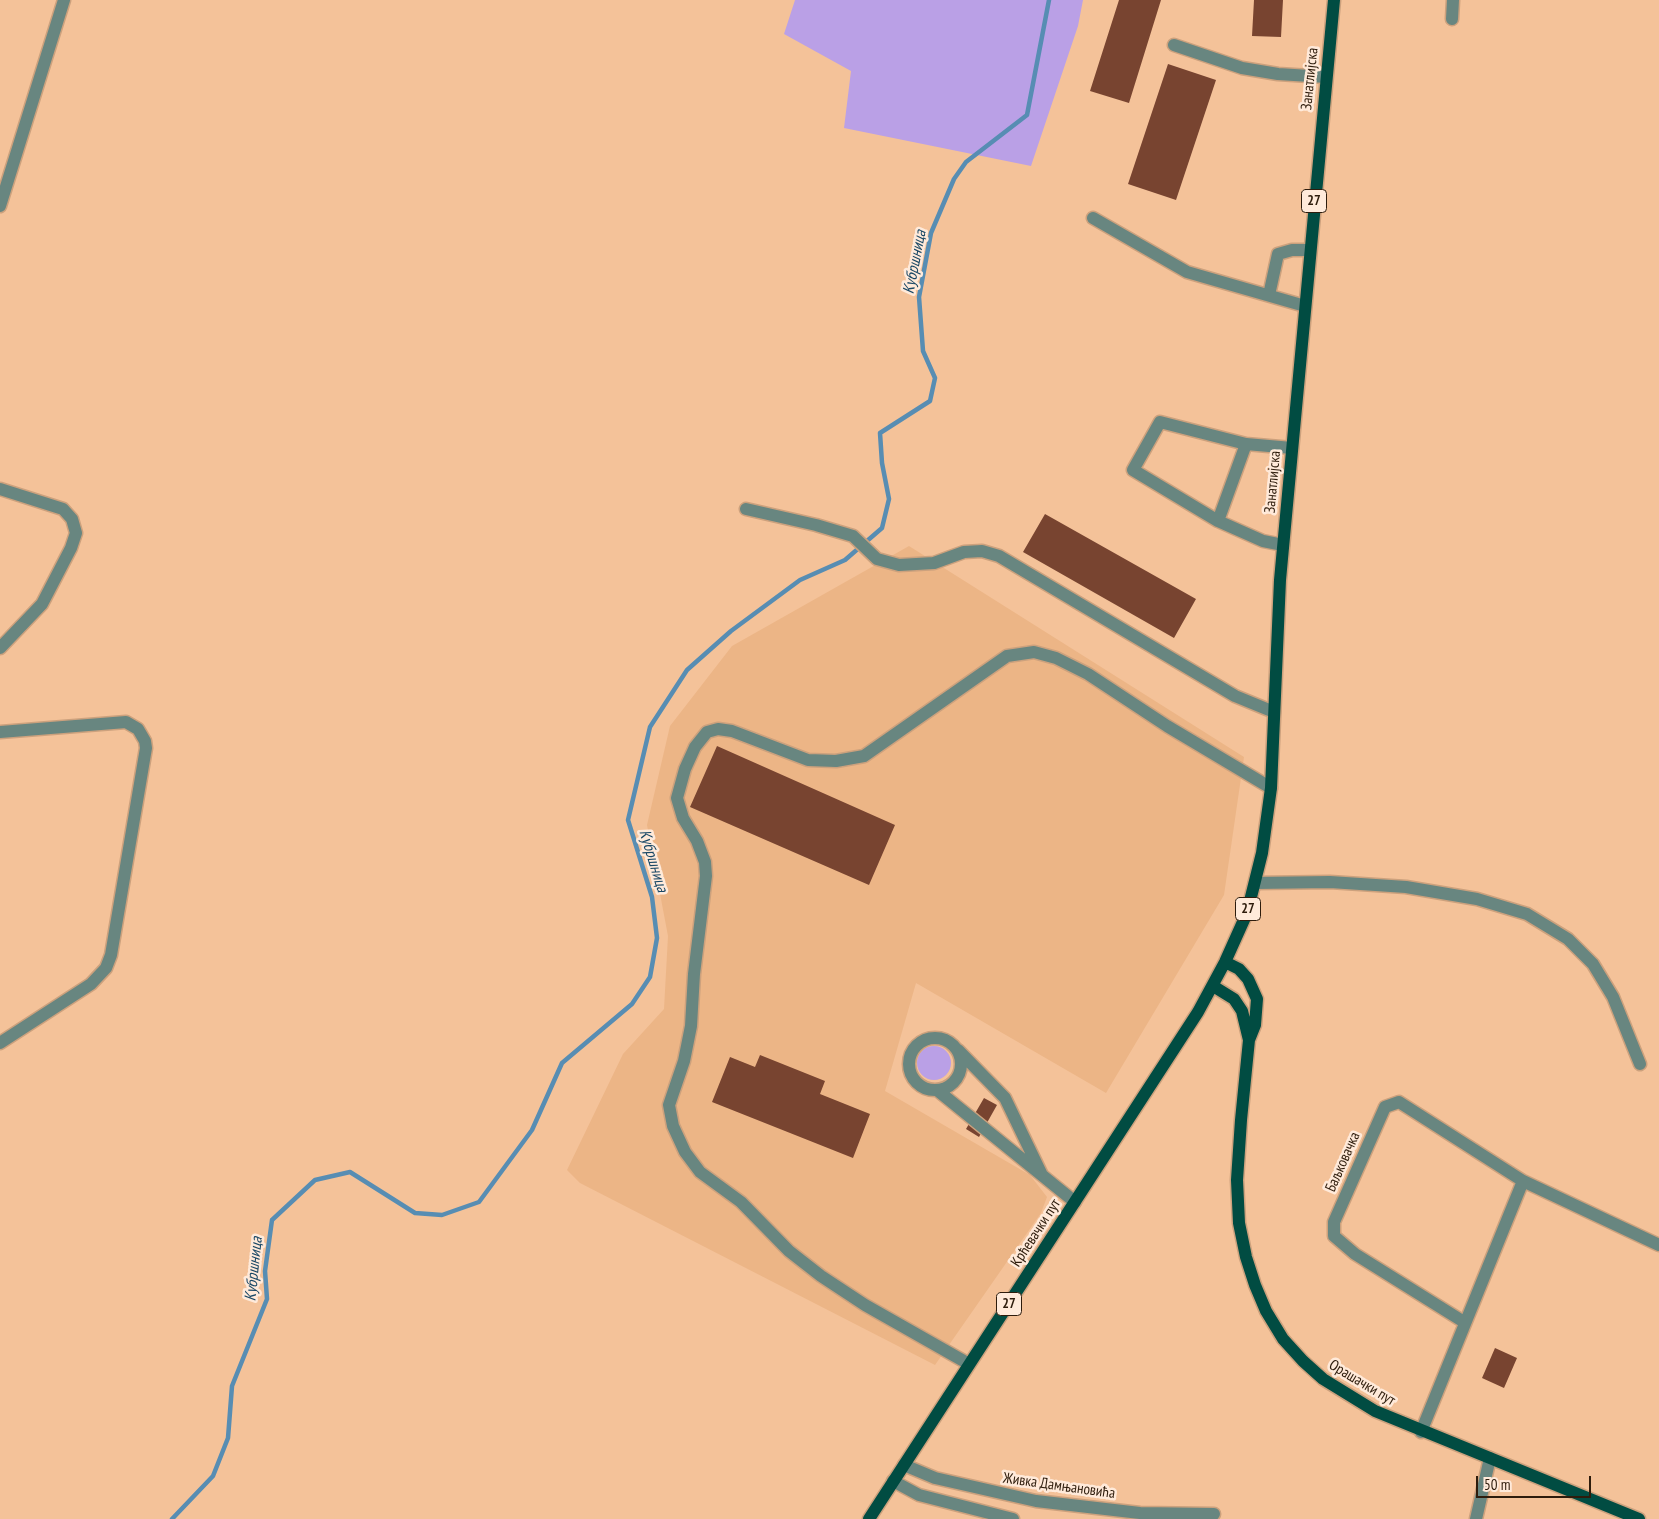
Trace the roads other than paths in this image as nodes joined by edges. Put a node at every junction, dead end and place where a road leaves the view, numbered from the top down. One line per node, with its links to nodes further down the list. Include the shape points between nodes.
1 (64, 0): 7 (street)
2 (1334, 0): 6 (main road, Занатлијска / 27)
3 (1453, 0): 4 (street)
4 (1452, 19)
5 (1174, 45): 6 (street, via 1242,68 1278,74)
6 (1326, 76): 9 (main road, Занатлијска / 27)
7 (0, 206)
8 (1093, 218): 10 (street, via 1187,272)
9 (1310, 250): 10 (street, via 1278,254); 11 (main road, Занатлијска / 27)
10 (1269, 295): 11 (street)
11 (1305, 306): 13 (main road, Занатлијска / 27)
12 (1246, 444): 13 (street); 16 (street); 16 (street, via 1160,422 1134,470)
13 (1292, 448): 17 (main road, Занатлијска / 27)
14 (0, 489): 18 (street, via 63,509 72,519 76,534 72,548 42,604)
15 (746, 509): 19 (street, via 816,524 852,536 876,559 910,566 934,563 964,552 982,551 999,556 1235,696)
16 (1218, 521): 17 (street, via 1263,541)
17 (1283, 545): 19 (main road, Занатлијска / 27)
18 (0, 648)
19 (1274, 712): 21 (main road, Занатлијска / 27)
20 (0, 732): 26 (street, via 126,722 138,729 146,748 111,955 106,968 91,984)
21 (1271, 788): 22 (main road, Занатлијска / 27); 35 (street, via 1088,674 1056,658 1034,652 1007,656 864,756 836,762 808,760 732,731 718,729 707,732 695,747 677,798 683,818 705,862 706,876 691,1026 684,1061 669,1105 673,1126 685,1152 700,1172 740,1202 789,1251 865,1305)
22 (1255, 884): 23 (main road, Занатлијска / 27); 28 (street, via 1330,882 1406,887 1476,899 1527,914 1568,939 1593,964 1613,997)
23 (1226, 962): 24 (main road, Крћевачки пут / 27); 25 (main road, via 1239,969 1255,989 1258,1010)
24 (1213, 986): 25 (main road, via 1234,1000 1242,1011); 32 (main road, Крћевачки пут / 27)
25 (1249, 1040): 36 (main road, Орашачки пут, via 1237,1191 1242,1239 1260,1298 1283,1339 1323,1379 1375,1411)
26 (0, 1043)
27 (956, 1048): 29 (street, via 960,1056 959,1075 946,1088); 29 (street, via 950,1042 932,1037 924,1039 912,1050 910,1074 921,1087); 30 (street, via 1005,1098)
28 (1640, 1064)
29 (937, 1090): 30 (street)
30 (1043, 1176): 32 (street)
31 (1523, 1181): 33 (street, Баљковачка); 34 (street); 34 (street, Баљковачка, via 1399,1102 1385,1107 1334,1222 1334,1236 1355,1254)
32 (1076, 1202): 35 (main road, Крћевачки пут / 27)
33 (1659, 1245)
34 (1464, 1322): 36 (street)
35 (969, 1364): 38 (main road, Крћевачки пут / 27)
36 (1421, 1432): 37 (main road, Орашачки пут)
37 (1490, 1458): 43 (street); 44 (main road, Орашачки пут)
38 (904, 1465): 39 (main road, Крћевачки пут / 27); 40 (street, Живка Дамњановића, via 935,1478 1044,1502 1140,1513)
39 (893, 1482): 41 (main road, Крћевачки пут / 27); 42 (street, via 924,1497)
40 (1214, 1514)
41 (869, 1519)
42 (1013, 1519)
43 (1476, 1519)
44 (1639, 1519)

